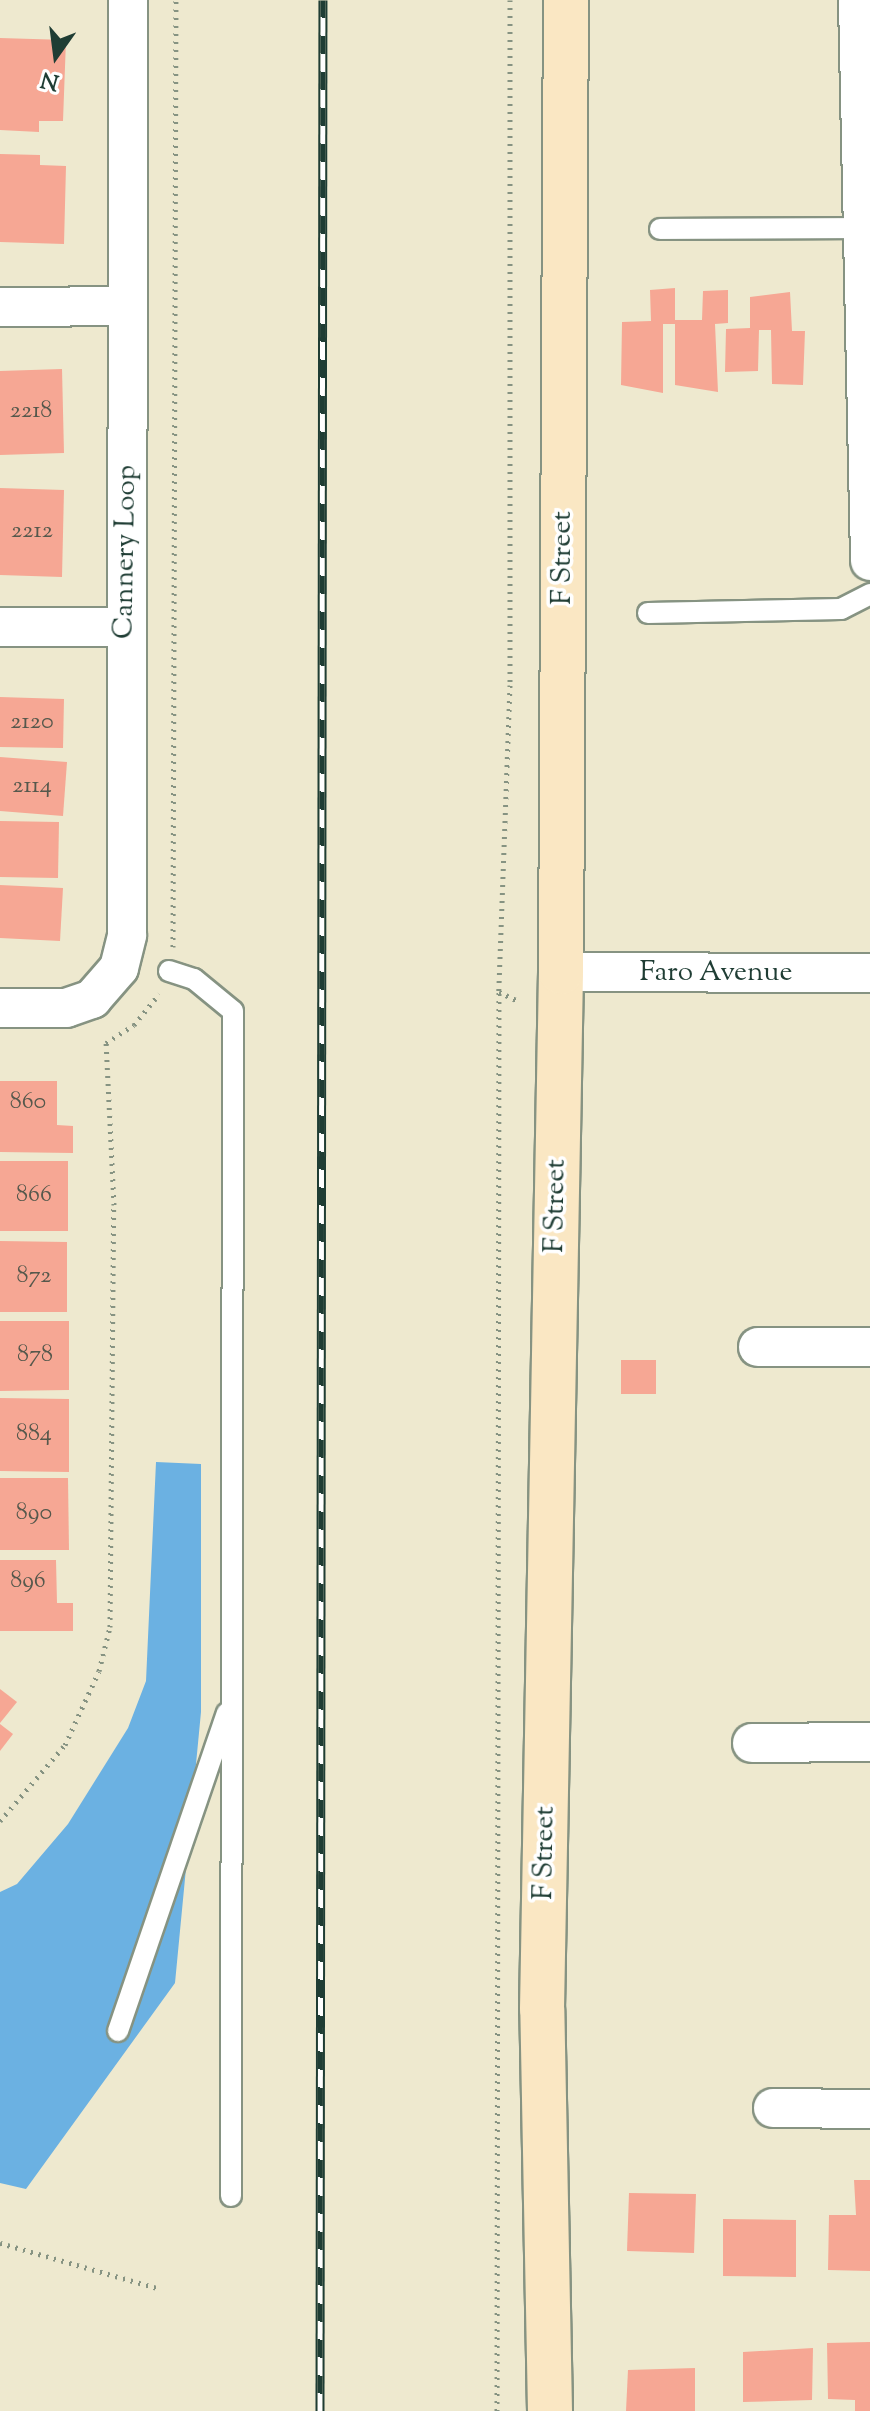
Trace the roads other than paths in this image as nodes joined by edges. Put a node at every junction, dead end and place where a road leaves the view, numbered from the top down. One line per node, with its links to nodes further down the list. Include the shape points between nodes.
1 (128, 0): 6 (street, Cannery Loop)
2 (566, 0): 14 (street, F Street)
3 (858, 0): 4 (street)
4 (858, 228): 5 (lane); 8 (street)
5 (660, 229)
6 (128, 306): 7 (street); 12 (street, Cannery Loop)
7 (0, 307)
8 (870, 561)
9 (870, 594): 10 (lane, via 841,609)
10 (648, 613)
11 (0, 627): 12 (street)
12 (124, 627): 16 (street, Cannery Loop, via 128,920 119,968 102,992 80,1005)
13 (169, 971): 19 (lane, via 194,979 233,1011)
14 (561, 972): 15 (street, Faro Avenue); 26 (street, F Street, via 542,2009)
15 (870, 973)
16 (0, 1008)
17 (758, 1347): 18 (street)
18 (870, 1347)
19 (232, 1697): 22 (lane); 25 (lane)
20 (870, 1742): 21 (street)
21 (752, 1743)
22 (118, 2031)
23 (773, 2108): 24 (street)
24 (870, 2109)
25 (231, 2196)
26 (550, 2411)

